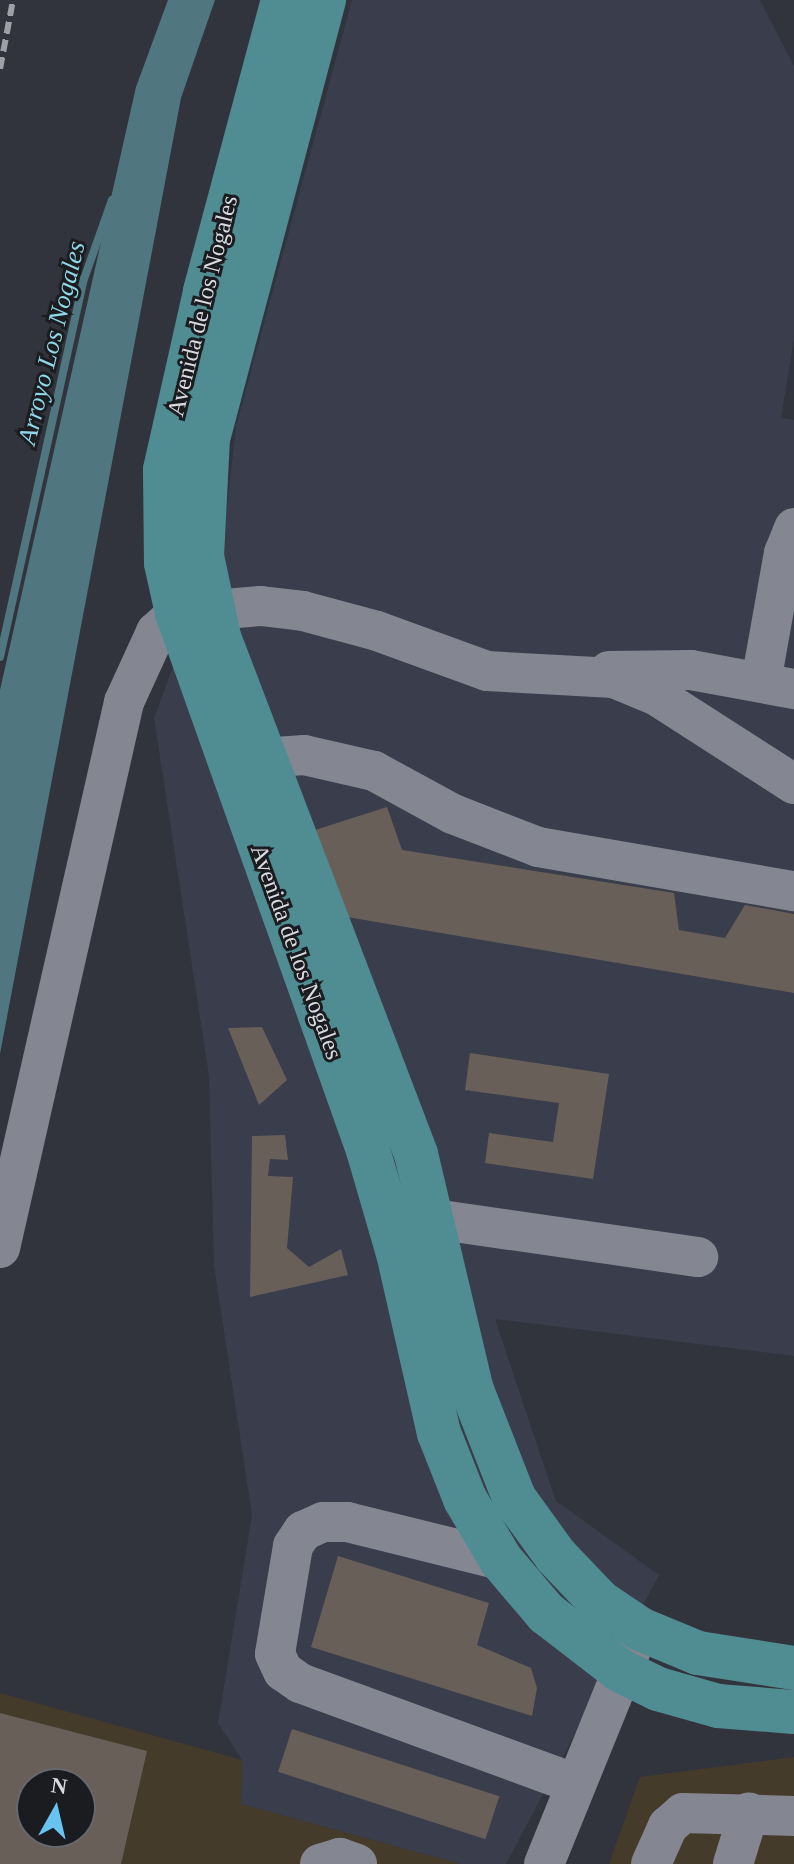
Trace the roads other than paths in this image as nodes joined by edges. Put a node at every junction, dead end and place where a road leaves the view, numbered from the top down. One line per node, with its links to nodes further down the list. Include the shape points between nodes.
1 (283, 0): 4 (main road, Avenida de los Nogales, via 205,292 165,470 166,563)
2 (324, 0): 4 (main road, Avenida de los Nogales, via 208,438)
3 (794, 528): 6 (street, via 784,553)
4 (195, 610): 5 (street, via 303,611 487,671); 7 (main road, Avenida de los Nogales); 11 (street, via 156,632 124,702); 13 (main road, Avenida de los Nogales, via 368,1150 398,1253 439,1433 465,1499)
5 (593, 674): 6 (street, via 663,668); 8 (street, via 639,686)
6 (778, 685)
7 (263, 758): 9 (street, via 304,755 374,771 453,814 538,847); 10 (main road, Avenida de los Nogales, via 416,1154)
8 (794, 784)
9 (794, 891)
10 (434, 1219): 12 (street); 14 (main road, Avenida de los Nogales, via 472,1390 514,1498 600,1602)
11 (0, 1248)
12 (698, 1257)
13 (501, 1560): 16 (main road, Avenida de los Nogales, via 546,1613); 18 (street, via 348,1522 323,1522 303,1531 293,1546 275,1654 283,1671 300,1683)
14 (640, 1629): 15 (main road, Avenida de los Nogales, via 698,1653); 16 (street)
15 (794, 1668)
16 (621, 1671): 17 (main road, Avenida de los Nogales, via 658,1689 718,1706); 18 (street)
17 (794, 1712)
18 (574, 1783): 23 (street)
19 (749, 1812): 20 (street); 24 (street, via 683,1813 668,1826); 25 (street)
20 (794, 1816)
21 (320, 1864): 22 (street, via 340,1858)
22 (357, 1864)
23 (544, 1864)
24 (651, 1864)
25 (733, 1864)

